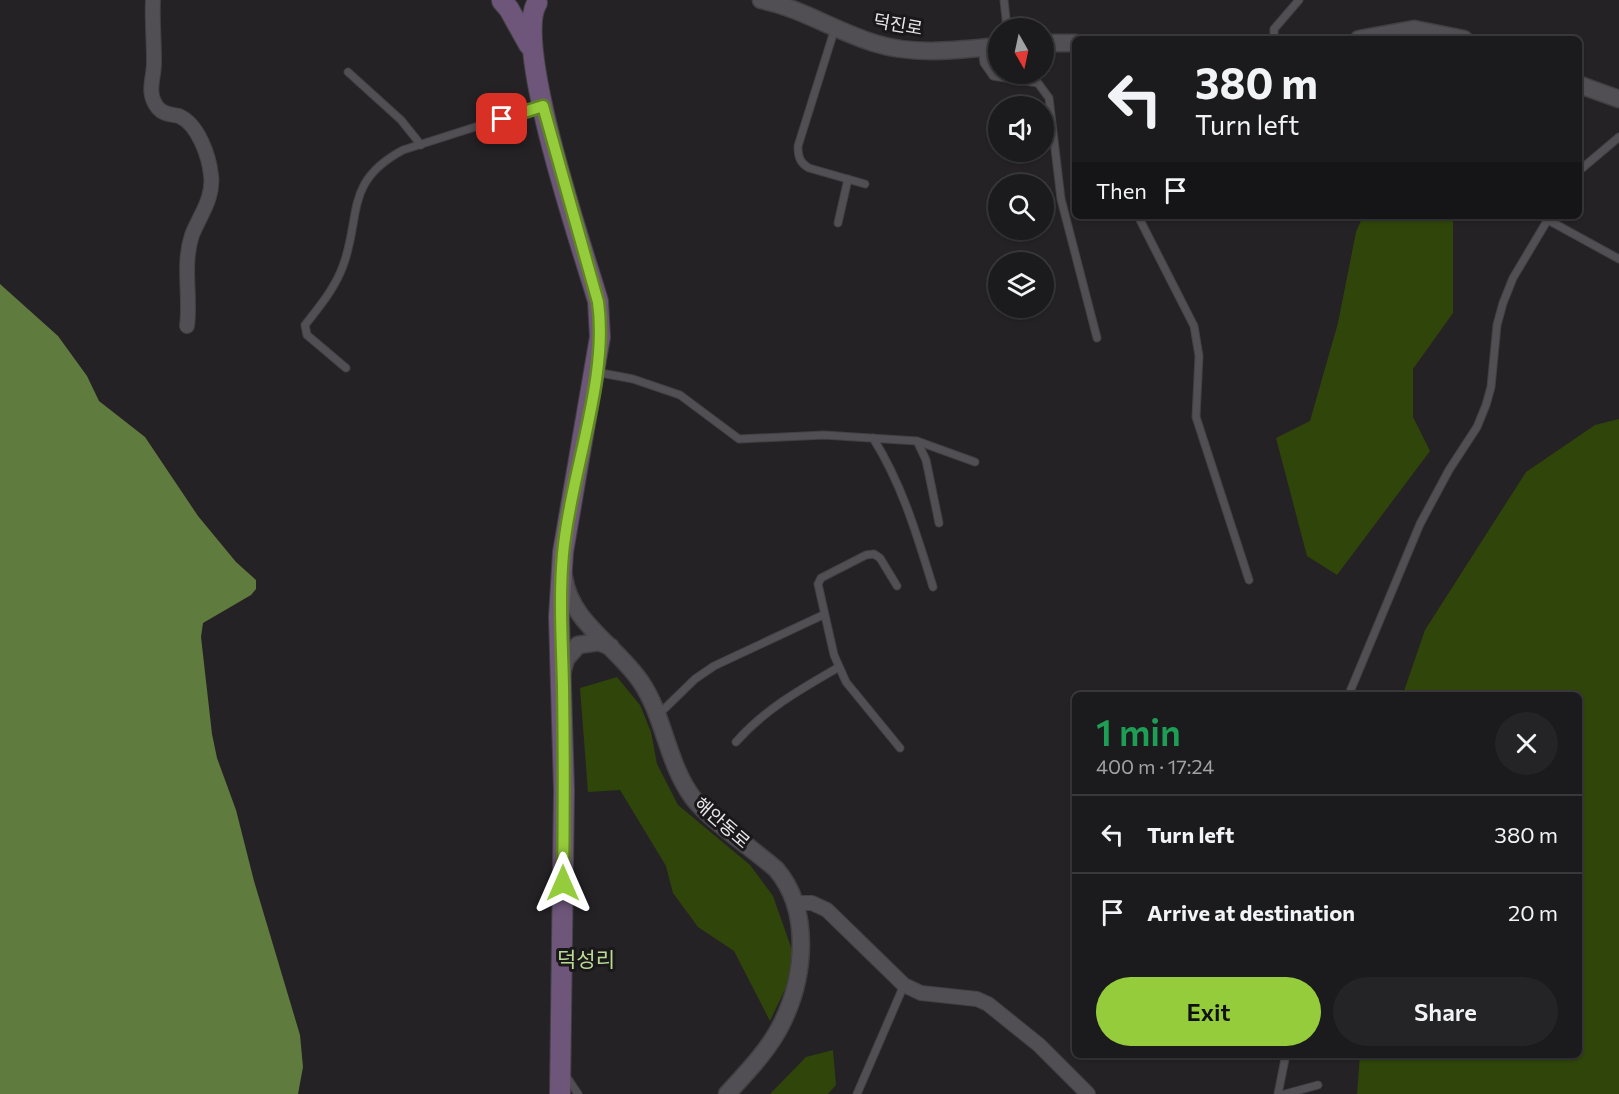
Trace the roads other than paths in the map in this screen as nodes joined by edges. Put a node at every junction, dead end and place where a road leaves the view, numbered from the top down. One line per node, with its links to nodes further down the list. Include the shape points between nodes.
1 (153, 0): 33 (street, via 152,97 159,109 187,120 195,129 211,174 211,190 188,258)
2 (761, 0): 8 (street, 덕진로)
3 (1004, 0): 7 (lane)
4 (1299, 0): 9 (lane, via 1274,29)
5 (501, 1): 6 (street, via 519,8); 16 (main road, 해안동로, via 522,30)
6 (539, 1): 16 (main road, 해안동로, via 530,23)
7 (1006, 18)
8 (835, 28): 14 (street, 덕진로, via 895,48); 26 (lane, via 798,155 809,168)
9 (1274, 36)
10 (1376, 36): 11 (street, via 1414,29)
11 (1449, 36)
12 (1054, 43): 13 (street)
13 (1072, 43)
14 (988, 47)
15 (988, 54): 17 (lane, via 984,63)
16 (534, 59): 22 (main road, 해안동로)
17 (988, 69)
18 (348, 72): 24 (lane, via 393,112)
19 (1039, 84): 34 (lane, via 1049,98 1061,200)
20 (1582, 86): 21 (street)
21 (1619, 99)
22 (543, 106): 24 (lane); 36 (main road, 해안동로, via 598,302)
23 (1619, 137): 25 (lane)
24 (421, 145): 35 (lane, via 392,156 366,181 353,215 344,264 326,299 305,325 307,335)
25 (1582, 168)
26 (848, 179): 27 (lane); 31 (lane)
27 (865, 184)
28 (1140, 219): 42 (lane, via 1194,326 1199,356 1196,417)
29 (1548, 219): 49 (lane, via 1513,278 1503,303 1491,387 1477,428 1420,524)
30 (1551, 219): 32 (lane)
31 (838, 223)
32 (1619, 259)
33 (187, 326)
34 (1096, 338)
35 (346, 368)
36 (596, 372): 37 (lane, via 633,379 680,395 739,439 795,435); 41 (main road, 해안동로)
37 (873, 438): 38 (lane); 44 (lane, via 892,468)
38 (917, 441): 39 (lane); 40 (lane, via 926,460)
39 (975, 462)
40 (939, 523)
41 (564, 552): 46 (street, 해안동로, via 565,584 575,608); 48 (main road, 해안동로, via 559,617)
42 (1249, 580)
43 (897, 586): 45 (lane, via 880,558 866,555 821,578 818,584)
44 (933, 587)
45 (823, 615): 47 (lane); 50 (lane, via 714,666)
46 (611, 647): 48 (street, via 599,642 578,645 566,659); 50 (street, 해안동로, via 642,684)
47 (839, 667): 51 (lane, via 780,702); 52 (lane, via 854,695)
48 (562, 674): 56 (main road, 해안동로)
49 (1350, 692)
50 (658, 715): 53 (street, 해안동로, via 678,774 694,800 785,878)
51 (736, 742)
52 (900, 748)
53 (795, 903): 54 (street, via 812,903 827,910); 60 (street, 해안동로, via 801,934 800,962 788,1010 767,1047)
54 (904, 985): 61 (lane); 62 (street, via 921,993 977,999 988,1004 1039,1045)
55 (1285, 1058): 63 (lane)
56 (561, 1069): 58 (main road, 해안동로); 59 (lane)
57 (1318, 1085): 64 (lane)
58 (560, 1094)
59 (578, 1094)
60 (727, 1094)
61 (856, 1094)
62 (1088, 1094)
63 (1278, 1094)
64 (1285, 1094)

